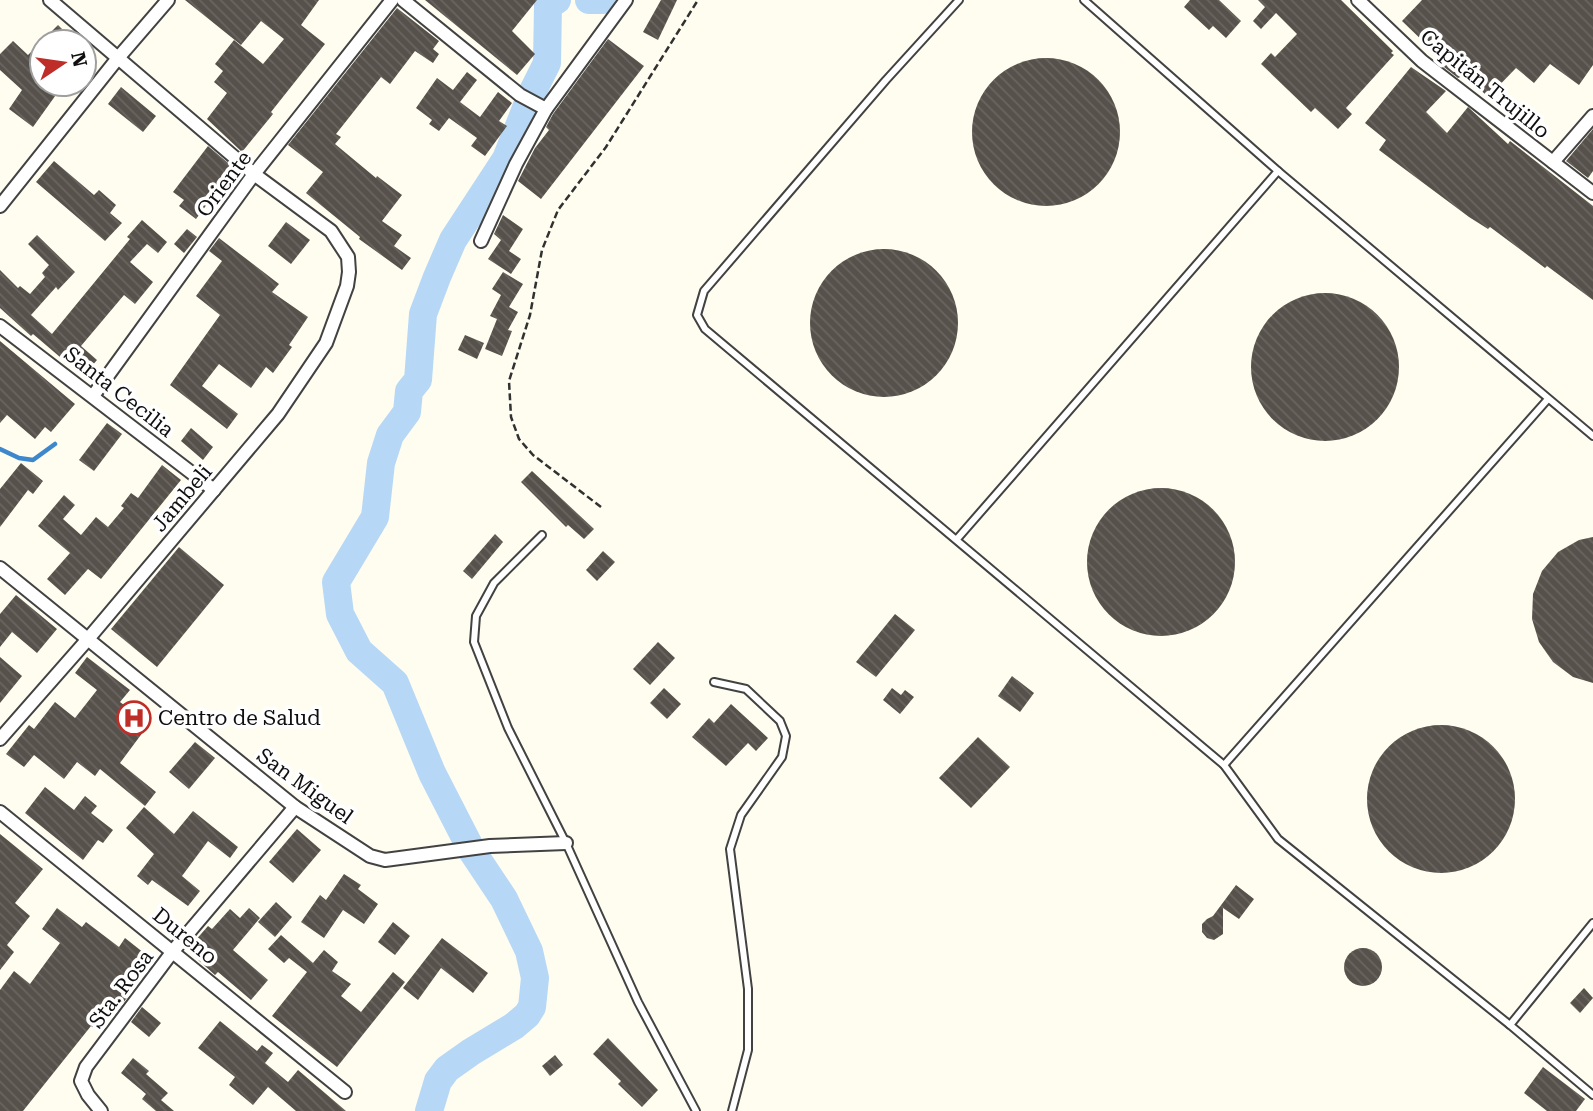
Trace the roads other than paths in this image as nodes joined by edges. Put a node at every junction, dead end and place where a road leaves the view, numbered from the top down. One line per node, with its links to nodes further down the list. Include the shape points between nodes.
1 (50, 0): 9 (street)
2 (168, 0): 9 (street)
3 (392, 0): 14 (street, Oriente)
4 (403, 0): 10 (street, via 520,95)
5 (626, 0): 10 (street)
6 (959, 0): 24 (lane, via 704,291 697,315 705,329)
7 (1084, 0): 13 (lane)
8 (1358, 0): 12 (street, Capitán Trujillo, via 1422,61)
9 (118, 58): 14 (street); 16 (street)
10 (542, 107): 17 (street)
11 (1593, 116): 12 (street)
12 (1553, 162): 15 (street, Capitán Trujillo)
13 (1278, 171): 20 (lane); 24 (lane)
14 (254, 174): 19 (street, Oriente); 22 (street, Jambeli, via 331,231 348,257 347,286 326,343 278,414)
15 (1593, 193)
16 (0, 206)
17 (481, 241)
18 (0, 326): 19 (street, Santa Cecilia)
19 (93, 396): 22 (street, Santa Cecilia)
20 (1548, 399): 21 (lane); 29 (lane)
21 (1593, 436)
22 (214, 490): 26 (street, Jambeli)
23 (542, 536): 32 (lane, via 494,583 476,616 474,642 508,729)
24 (957, 539): 29 (lane)
25 (0, 568): 26 (street, San Miguel)
26 (88, 639): 28 (street, Jambeli); 30 (street, San Miguel)
27 (714, 682): 40 (lane, via 746,689 780,721 786,736 782,757 741,815 730,849 748,989 748,1050)
28 (0, 739)
29 (1224, 765): 35 (lane, via 1278,839)
30 (295, 807): 32 (street, San Miguel, via 370,856 385,860 490,846); 34 (street, Sta. Rosa)
31 (0, 812): 34 (street, Dureno)
32 (566, 843): 39 (lane, via 638,1002)
33 (1593, 923): 35 (lane)
34 (173, 951): 36 (street, Dureno); 38 (street, Sta. Rosa, via 86,1068 81,1081)
35 (1510, 1025): 37 (lane)
36 (345, 1092)
37 (1593, 1095)
38 (101, 1111)
39 (696, 1111)
40 (732, 1111)

